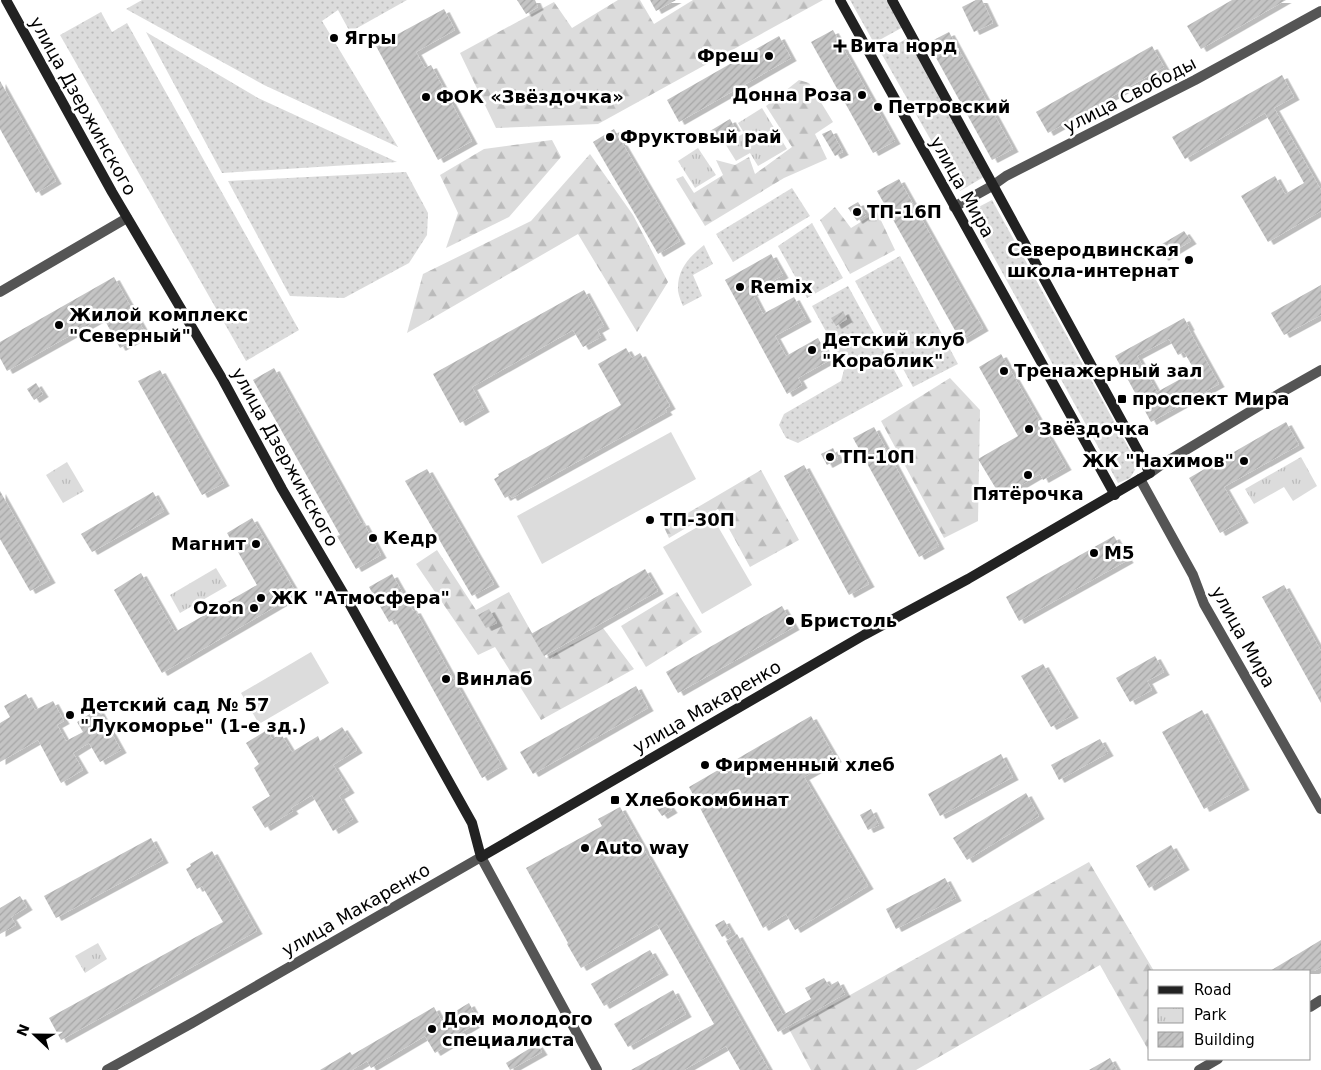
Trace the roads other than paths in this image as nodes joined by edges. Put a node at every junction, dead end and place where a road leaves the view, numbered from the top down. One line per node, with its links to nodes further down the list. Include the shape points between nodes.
1 (6, 0): 7 (street, улица Дзержинского)
2 (840, 0): 6 (street, улица Мира)
3 (892, 0): 5 (street, улица Мира)
4 (1321, 11): 5 (street, улица Свободы)
5 (992, 186): 6 (street, улица Свободы); 10 (street, улица Мира)
6 (954, 207): 12 (street, улица Мира)
7 (127, 218): 8 (street); 14 (street, улица Дзержинского, via 223,380 472,823)
8 (0, 292)
9 (1321, 370): 10 (street, улица Макаренко)
10 (1150, 473): 11 (street, улица Макаренко)
11 (1140, 479): 12 (street, улица Макаренко); 13 (street, улица Мира, via 1193,575 1204,604)
12 (1115, 494): 14 (street, улица Макаренко)
13 (1321, 808)
14 (481, 856): 16 (street, улица Макаренко); 17 (street)
15 (1216, 1060): 18 (street)
16 (107, 1070)
17 (597, 1070)
18 (1199, 1070)

